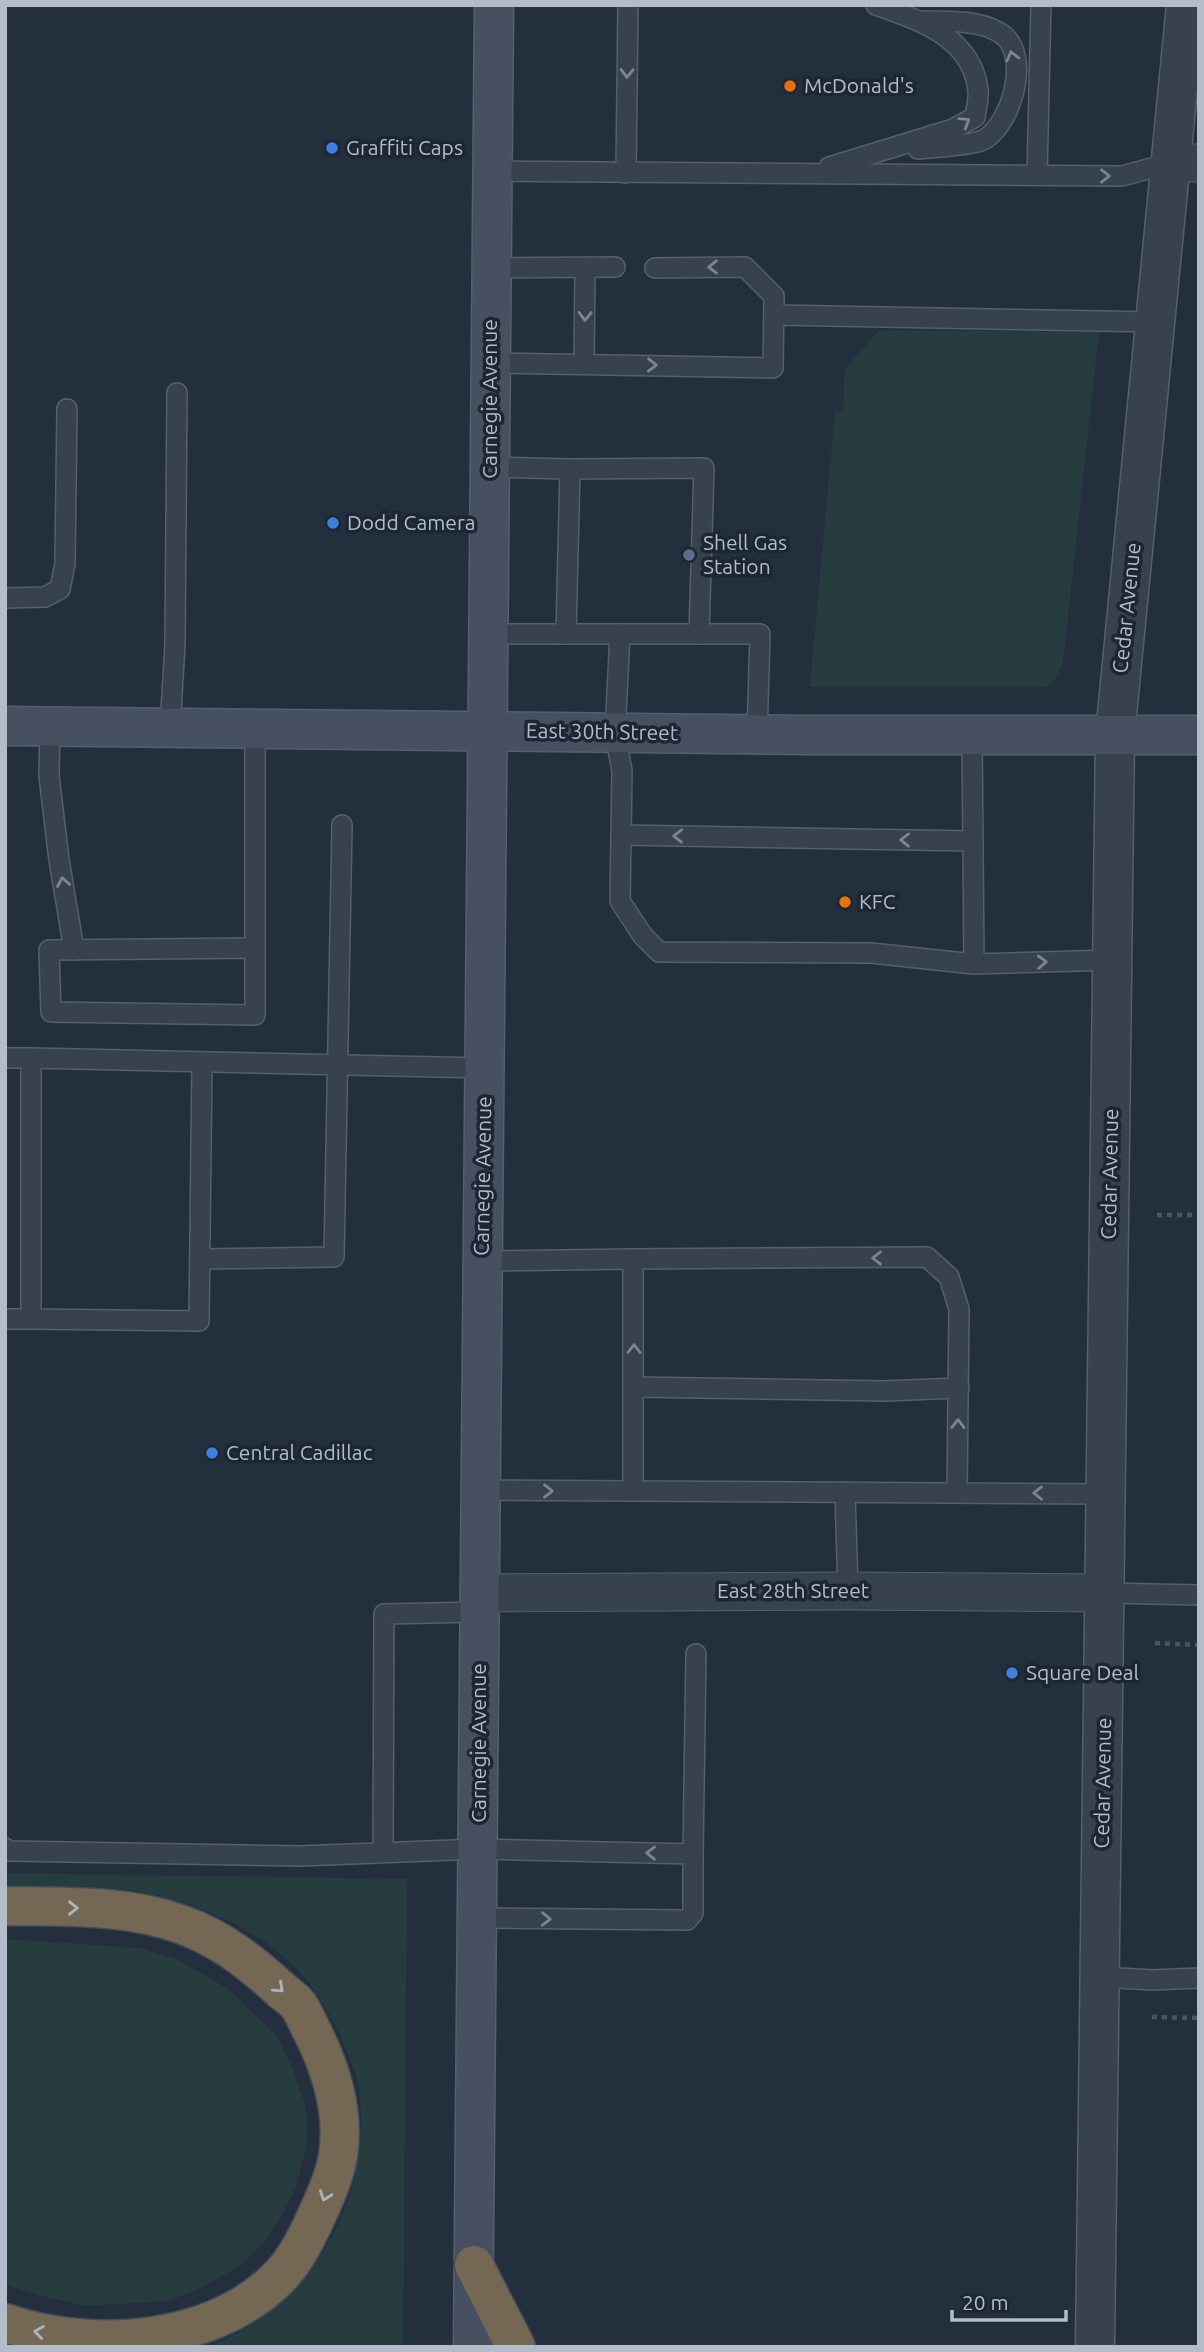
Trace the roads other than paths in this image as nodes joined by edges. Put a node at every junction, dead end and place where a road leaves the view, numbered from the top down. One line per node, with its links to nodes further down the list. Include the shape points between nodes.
1 (494, 5): 9 (main road, Carnegie Avenue)
2 (628, 5): 10 (lane, one-way to 10)
3 (876, 5): 6 (lane)
4 (1041, 5): 12 (lane)
5 (1186, 5): 8 (street, Cedar Avenue)
6 (920, 20): 7 (lane, one-way to 6, via 953,129 975,117 979,92 973,71 957,43); 7 (lane, one-way to 6, via 981,142 997,130 1008,113 1016,59 1006,37 985,24)
7 (865, 156): 11 (lane)
8 (1184, 163): 12 (lane, one-way to 8, via 1122,176); 18 (street, Cedar Avenue)
9 (492, 172): 10 (lane); 15 (main road, Carnegie Avenue)
10 (626, 173): 11 (lane)
11 (807, 173): 12 (lane)
12 (1037, 175)
13 (585, 267): 14 (lane); 15 (lane); 20 (lane, one-way to 20)
14 (615, 267)
15 (491, 268): 19 (main road, Carnegie Avenue)
16 (655, 268): 17 (lane, one-way to 16, via 774,296 745,267)
17 (774, 316): 18 (lane); 20 (lane, one-way to 17, via 774,368)
18 (1154, 323): 39 (street, Cedar Avenue)
19 (490, 363): 20 (lane); 23 (main road, Carnegie Avenue)
20 (584, 364)
21 (177, 393): 32 (lane)
22 (68, 409): 25 (lane, via 65,564 60,589 45,597)
23 (489, 467): 24 (lane); 26 (main road, Carnegie Avenue)
24 (570, 469): 27 (lane); 29 (lane, via 704,468)
25 (5, 598)
26 (488, 634): 27 (lane); 34 (main road, Carnegie Avenue)
27 (566, 634): 28 (lane)
28 (620, 634): 29 (lane); 35 (lane)
29 (699, 634): 36 (lane, via 760,634)
30 (5, 726): 31 (main road, East 30th Street)
31 (50, 727): 32 (main road, East 30th Street); 44 (lane, one-way to 31, via 49,776)
32 (170, 728): 33 (main road, East 30th Street)
33 (255, 729): 34 (main road, East 30th Street); 43 (lane)
34 (486, 731): 35 (main road, East 30th Street); 51 (main road, Carnegie Avenue)
35 (615, 733): 36 (main road, East 30th Street); 41 (lane, via 622,771)
36 (757, 734): 38 (main road, East 30th Street)
37 (1199, 735): 39 (main road, East 30th Street)
38 (972, 736): 39 (main road, East 30th Street); 42 (lane)
39 (1115, 736): 45 (street, Cedar Avenue)
40 (342, 825): 50 (lane)
41 (622, 835): 42 (lane, one-way to 41); 46 (lane, via 620,901 659,951 871,953)
42 (974, 841): 46 (lane)
43 (255, 948): 44 (lane); 44 (lane, via 256,1015 51,1012 49,950)
44 (74, 950)
45 (1112, 960): 46 (lane, one-way to 45); 63 (street, Cedar Avenue)
46 (974, 964)
47 (5, 1058): 48 (lane)
48 (31, 1058): 49 (lane); 56 (lane)
49 (202, 1062): 50 (lane); 52 (lane)
50 (336, 1065): 51 (lane); 52 (lane, via 334,1257)
51 (484, 1068): 54 (main road, Carnegie Avenue)
52 (200, 1259): 56 (lane, via 199,1321)
53 (634, 1259): 54 (lane); 57 (lane, one-way to 53); 58 (lane, one-way to 53, via 959,1309 949,1277 927,1257)
54 (482, 1261): 59 (main road, Carnegie Avenue)
55 (5, 1319): 56 (lane)
56 (31, 1319)
57 (634, 1387): 58 (lane); 60 (lane)
58 (959, 1388): 62 (lane, one-way to 58)
59 (480, 1490): 60 (lane, one-way to 60); 67 (main road, Carnegie Avenue)
60 (633, 1492): 61 (lane)
61 (845, 1492): 62 (lane); 64 (lane)
62 (957, 1492): 63 (lane, one-way to 62)
63 (1106, 1494): 65 (street, Cedar Avenue)
64 (848, 1591): 65 (street, East 28th Street); 67 (street, East 28th Street)
65 (1105, 1593): 66 (lane); 75 (street, Cedar Avenue)
66 (1199, 1595)
67 (480, 1603): 70 (main road, Carnegie Avenue); 71 (lane, via 384,1614)
68 (696, 1654): 72 (lane)
69 (5, 1848): 71 (lane, via 300,1856)
70 (479, 1849): 71 (lane); 72 (lane, one-way to 70); 74 (main road, Carnegie Avenue)
71 (383, 1852)
72 (693, 1854): 74 (lane, one-way to 72, via 687,1920 693,1913)
73 (5, 1906): 78 (highway, one-way to 78, via 143,1913 184,1925 233,1949 298,2006 326,2059 338,2101 338,2156 304,2244 275,2281 230,2314 174,2333 111,2340 30,2332)
74 (478, 1918): 77 (main road, Carnegie Avenue)
75 (1100, 1978): 76 (lane); 81 (street, Cedar Avenue)
76 (1199, 1978)
77 (474, 2265): 79 (main road, Carnegie Avenue); 80 (highway)
78 (5, 2323)
79 (473, 2347)
80 (516, 2347)
81 (1095, 2347)

